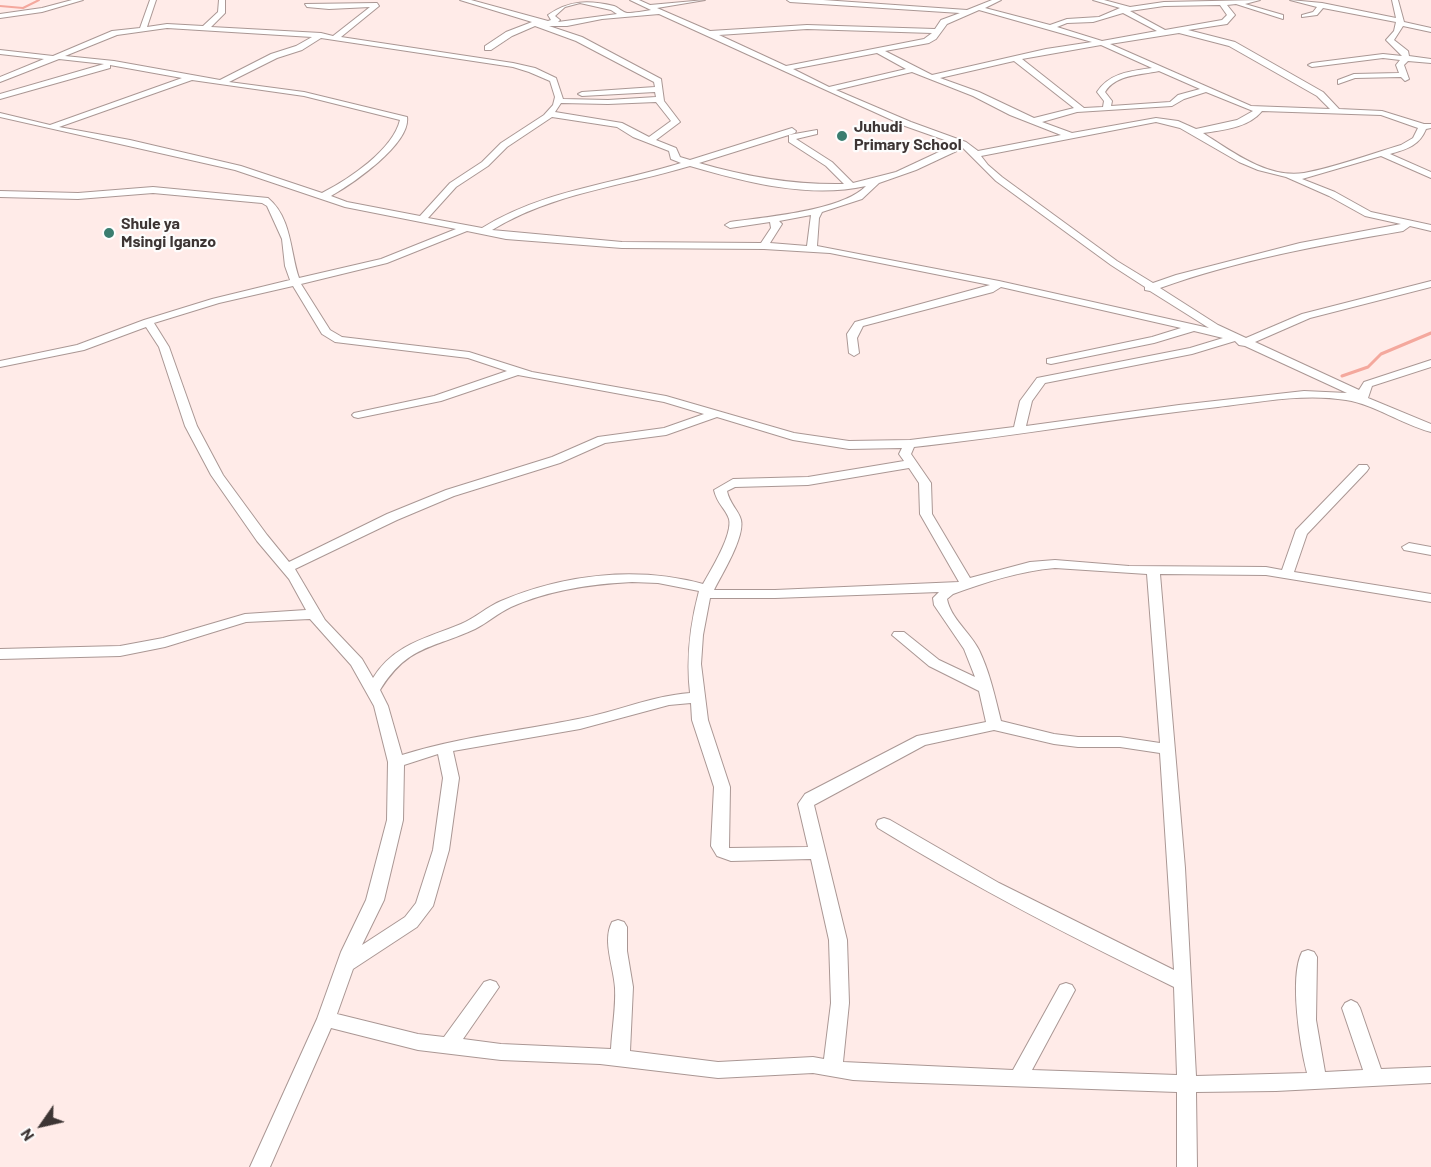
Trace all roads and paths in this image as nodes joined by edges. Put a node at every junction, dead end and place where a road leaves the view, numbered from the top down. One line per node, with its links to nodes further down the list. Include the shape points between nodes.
1 (80, 0): 28 (street)
2 (153, 0): 34 (street)
3 (222, 0): 35 (street, via 221,13)
4 (315, 0): 19 (street)
5 (384, 0): 20 (street)
6 (463, 0): 33 (street)
7 (633, 0): 23 (street)
8 (702, 0): 23 (street)
9 (790, 0): 24 (street)
10 (998, 0): 24 (street)
11 (1096, 0): 25 (street)
12 (1257, 0): 17 (street)
13 (1293, 0): 21 (street)
14 (1337, 0): 21 (street)
15 (1395, 0): 32 (street)
16 (581, 1): 27 (street); 33 (street, via 563,6 550,16 556,20)
17 (1237, 3): 18 (street); 29 (street)
18 (1223, 4): 25 (street, via 1171,3); 37 (street, via 1231,15 1229,20)
19 (307, 5): 20 (street); 22 (street)
20 (376, 5): 43 (street)
21 (1324, 6): 30 (street, via 1315,14); 32 (street)
22 (298, 7)
23 (649, 7): 26 (street)
24 (975, 9): 36 (street); 39 (street, via 944,22)
25 (1125, 9): 36 (street, via 1093,20 1069,20); 40 (street)
26 (659, 12): 27 (street); 41 (street)
27 (622, 14): 33 (street, via 572,23)
28 (0, 16)
29 (1280, 16)
30 (1304, 16)
31 (1418, 18): 32 (street)
32 (1401, 20): 38 (street); 49 (street, via 1397,34 1390,40)
33 (542, 23): 45 (street, via 509,34); 62 (street, via 650,75 658,81)
34 (143, 27): 35 (street); 48 (street, via 111,34)
35 (206, 27): 42 (street)
36 (1052, 27): 44 (street)
37 (1178, 29): 40 (street); 72 (street, via 1232,44 1320,94)
38 (1431, 30)
39 (936, 31): 41 (street, via 807,27); 46 (street, via 926,41)
40 (1162, 31): 44 (street)
41 (710, 33): 54 (street)
42 (321, 35): 43 (street); 60 (street)
43 (336, 37): 68 (street, via 513,65 553,80)
44 (1102, 44): 50 (street); 55 (street)
45 (488, 48)
46 (879, 51): 54 (street); 56 (street)
47 (0, 52): 48 (street)
48 (56, 58): 52 (street); 59 (street)
49 (1406, 58): 51 (street); 53 (street, via 1376,56); 61 (street, via 1400,65 1404,77 1354,76)
50 (1017, 59): 58 (street); 73 (street)
51 (1431, 61)
52 (114, 63): 57 (street); 66 (street)
53 (1312, 65)
54 (786, 68): 63 (street)
55 (1162, 68): 64 (street); 70 (street, via 1123,76 1104,87 1101,92 1108,101)
56 (912, 70): 58 (street); 63 (street)
57 (193, 77): 60 (street); 79 (street)
58 (931, 78): 77 (street)
59 (0, 80)
60 (221, 82): 94 (street, via 304,94 404,119 398,135 360,174)
61 (1341, 82)
62 (658, 89): 65 (street); 67 (street)
63 (828, 89): 85 (street)
64 (1207, 89): 69 (street, via 1172,104); 71 (street)
65 (577, 94)
66 (0, 97)
67 (659, 99): 68 (street); 84 (street, via 676,122)
68 (558, 101): 74 (street)
69 (1128, 107): 70 (street); 76 (street)
70 (1107, 109): 73 (street)
71 (1259, 109): 72 (street); 82 (street, via 1244,120)
72 (1335, 110): 78 (street, via 1388,114)
73 (1080, 111): 77 (street)
74 (550, 114): 84 (street, via 619,125); 96 (street, via 453,185)
75 (1, 117): 79 (street)
76 (1156, 120): 82 (street, via 1174,122); 83 (street)
77 (1035, 121): 83 (street)
78 (1427, 126): 87 (street, via 1413,142)
79 (50, 128): 94 (street, via 238,168)
80 (792, 130): 88 (street)
81 (814, 132): 92 (street, via 792,140 829,164)
82 (1196, 132): 90 (street, via 1249,163)
83 (1073, 137): 86 (street)
84 (650, 141): 88 (street, via 673,150 677,159)
85 (963, 144): 86 (street); 91 (street, via 932,161)
86 (976, 154): 109 (street, via 999,179)
87 (1383, 154): 89 (street); 90 (street, via 1313,174)
88 (690, 161): 92 (street, via 756,180); 102 (street, via 533,205)
89 (1431, 175)
90 (1287, 176): 98 (street, via 1368,214)
91 (878, 179): 92 (street); 95 (street, via 860,196)
92 (851, 186)
93 (0, 194): 106 (street, via 78,196 153,190 264,200 272,205 287,239)
94 (324, 196): 96 (street, via 345,204)
95 (819, 209): 97 (street); 105 (street, via 814,218)
96 (423, 218): 100 (street)
97 (772, 218): 99 (street); 104 (street, via 776,228)
98 (1406, 224): 101 (street); 103 (street); 109 (street, via 1300,246)
99 (730, 225)
100 (466, 228): 102 (street); 106 (street, via 384,261)
101 (1431, 228)
102 (483, 232): 104 (street, via 574,243)
103 (1431, 235)
104 (764, 246): 105 (street)
105 (812, 248): 107 (street)
106 (296, 283): 110 (street); 117 (street, via 326,332 339,340 454,352)
107 (999, 284): 111 (street); 113 (street, via 983,292 859,324 851,341)
108 (1431, 284): 112 (street)
109 (1149, 288): 112 (street)
110 (148, 322): 116 (street, via 80,348); 129 (street, via 164,347 191,426 213,468 235,503)
111 (1193, 328): 112 (street); 114 (street)
112 (1235, 339): 118 (street); 123 (street, via 1041,380 1026,401)
113 (854, 353)
114 (1051, 361)
115 (1431, 363): 118 (street, via 1368,384)
116 (0, 364)
117 (516, 372): 120 (street, via 666,399); 121 (street, via 437,399)
118 (1363, 397): 119 (street)
119 (1391, 412): 122 (street); 123 (street, via 1372,402 1344,396 1304,394)
120 (718, 413): 124 (street, via 820,441 849,445); 129 (street, via 658,433 602,440 556,460 450,493)
121 (358, 415)
122 (1431, 428)
123 (1019, 430): 124 (street)
124 (910, 444): 125 (street, via 905,454)
125 (911, 464): 132 (street, via 925,483 924,502 930,523); 133 (street, via 808,481 724,486 720,496 735,519 735,533)
126 (1363, 468): 131 (street, via 1301,533)
127 (1409, 547): 128 (street)
128 (1431, 551)
129 (287, 568): 135 (street)
130 (1153, 569): 131 (street); 132 (street, via 1043,564); 143 (street)
131 (1287, 573): 134 (street)
132 (962, 586): 133 (street, via 775,594); 138 (street, via 943,594 940,603 971,648)
133 (705, 592): 139 (street, via 680,580 661,578 596,581 535,593 399,656 389,664); 140 (street, via 696,635)
134 (1431, 598)
135 (314, 614): 137 (street, via 245,618 120,651); 139 (street, via 357,662)
136 (899, 635): 138 (street, via 934,663)
137 (0, 654)
138 (986, 689): 141 (street)
139 (374, 690): 144 (street)
140 (696, 698): 142 (street, via 675,699 580,724); 146 (street, via 703,735 722,787 719,834 723,852)
141 (994, 725): 143 (street, via 1054,739); 146 (street, via 908,746 816,794 806,804)
142 (444, 747): 144 (street); 149 (street, via 451,778 441,850 424,906 411,922)
143 (1167, 749): 150 (street)
144 (396, 762): 149 (street, via 395,820 385,862 375,900)
145 (884, 824): 150 (street, via 1054,920)
146 (816, 853): 157 (street, via 838,940 840,1004)
147 (618, 927): 156 (street, via 624,987)
148 (1308, 957): 161 (street, via 1304,999)
149 (345, 965): 154 (street)
150 (1182, 982): 162 (street)
151 (490, 987): 155 (street)
152 (1066, 990): 159 (street)
153 (1351, 1008): 160 (street)
154 (326, 1019): 155 (street, via 388,1036); 163 (street)
155 (448, 1046): 156 (street)
156 (620, 1058): 157 (street, via 718,1070)
157 (833, 1067): 159 (street, via 854,1072)
158 (1431, 1075): 160 (street)
159 (1019, 1077): 162 (street)
160 (1375, 1078): 161 (street)
161 (1318, 1081): 162 (street)
162 (1188, 1084): 164 (street)
163 (260, 1167)
164 (1187, 1167)

